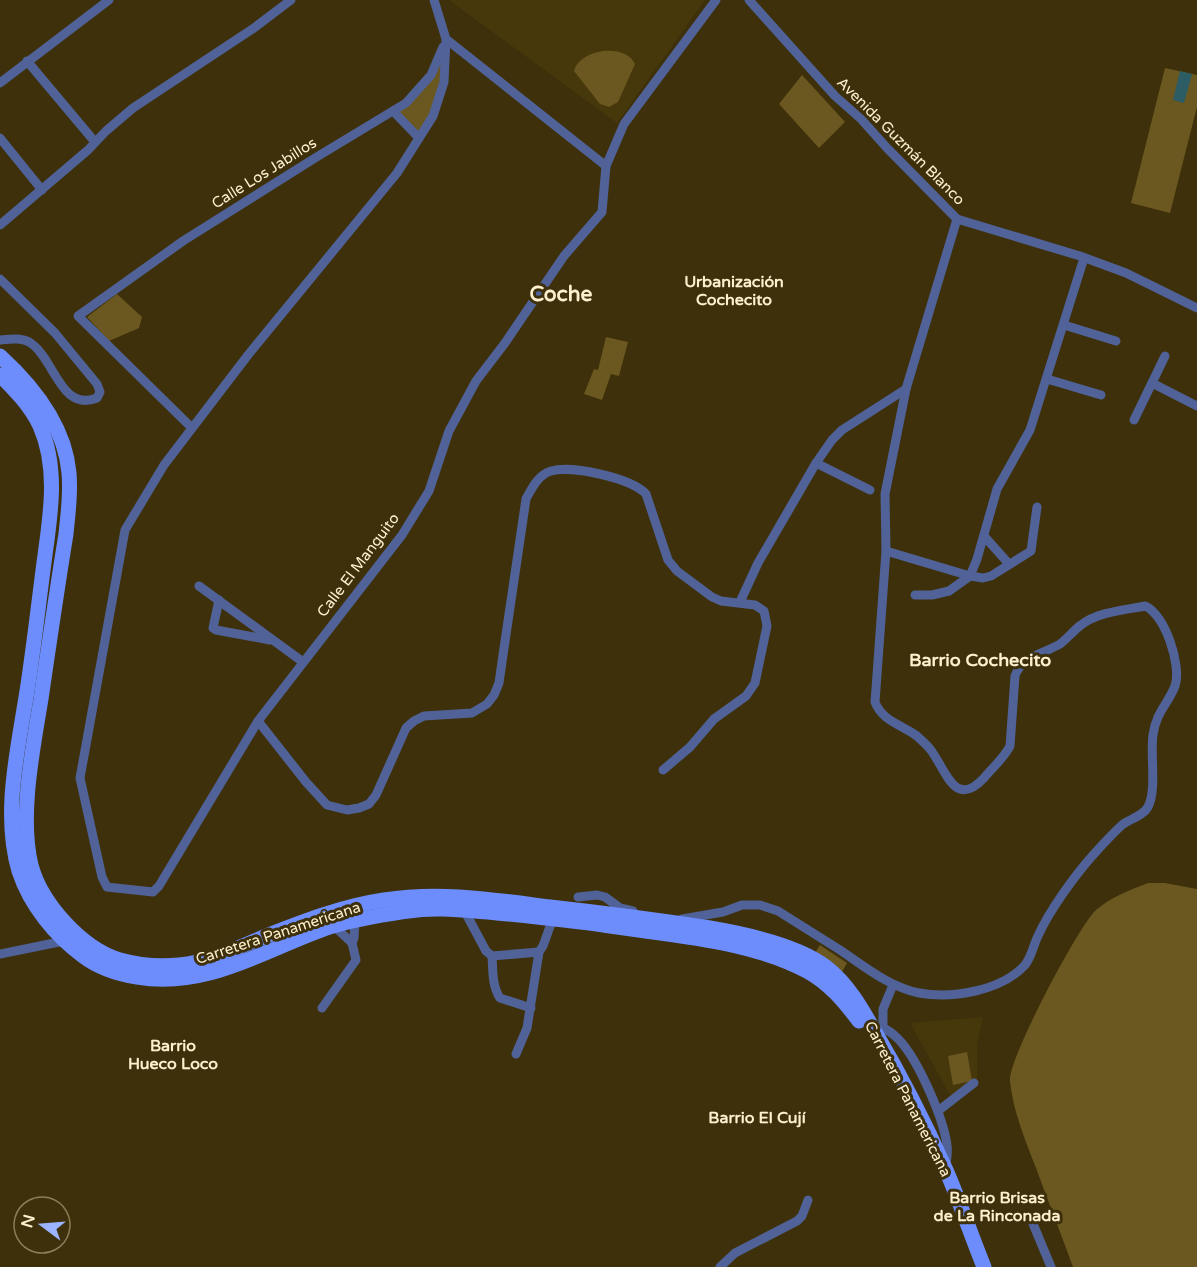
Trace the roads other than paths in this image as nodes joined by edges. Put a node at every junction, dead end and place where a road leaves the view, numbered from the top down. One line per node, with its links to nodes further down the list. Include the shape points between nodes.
1 (108, 0): 7 (street)
2 (291, 0): 12 (street, via 133,108)
3 (434, 0): 6 (street)
4 (716, 0): 13 (street, Calle El Manguito, via 624,124)
5 (748, 0): 16 (street, Avenida Guzmán Blanco, via 835,96)
6 (446, 39): 9 (street, Calle Los Jabillos, via 431,75 406,103); 11 (street, via 444,82 433,116); 13 (street)
7 (27, 61): 8 (street); 12 (street)
8 (0, 83)
9 (393, 111): 11 (street); 32 (street, Calle Los Jabillos, via 183,241 78,316)
10 (0, 138): 14 (street)
11 (419, 138): 32 (street, via 397,173)
12 (95, 142): 14 (street)
13 (606, 166): 45 (street, Calle El Manguito, via 602,212 564,256 476,381 449,431 429,491 402,535)
14 (42, 190): 15 (street)
15 (2, 217)
16 (957, 219): 17 (street, Avenida Guzmán Blanco); 28 (street)
17 (1084, 258): 19 (street, Avenida Guzmán Blanco, via 1126,273); 20 (street)
18 (0, 279): 21 (street, via 55,333 97,384 97,398 87,402 76,400 31,343)
19 (1197, 308)
20 (1064, 325): 22 (street); 26 (street)
21 (0, 340)
22 (1116, 341)
23 (0, 356): 50 (main road, Carretera Panamericana, via 29,384 49,413 69,474 66,534 33,751 27,830 31,866 40,887 75,932 120,960 181,965 219,955 311,919 384,900 449,895)
24 (1165, 356): 27 (street)
25 (0, 375): 54 (main road, Carretera Panamericana, via 39,424 50,457 49,527 12,801 12,831 25,886 38,910)
26 (1047, 379): 29 (street); 36 (street, via 1030,430 997,489)
27 (1152, 383): 30 (street); 31 (street)
28 (906, 389): 33 (street, via 842,430); 37 (street, via 885,494)
29 (1101, 395)
30 (1197, 406)
31 (1134, 420)
32 (192, 428): 46 (street, Calle El Manguito, via 164,465 125,530 81,777 107,887 153,892 159,886)
33 (816, 463): 34 (street); 43 (street)
34 (870, 490)
35 (1037, 507): 38 (street, via 1032,549)
36 (984, 536): 38 (street); 39 (street)
37 (885, 551): 39 (street); 59 (street, via 875,702 884,716 917,736 956,788 977,785 1006,754 1010,746 1015,676 1021,666 1059,645 1082,624 1116,611 1144,606 1151,609 1168,633 1176,680 1154,728 1148,807 1122,825 1093,855 1054,908 1026,964 991,986 946,994 918,993)
38 (1009, 564): 39 (street, via 987,577)
39 (970, 576): 41 (street, via 949,591)
40 (199, 586): 42 (street)
41 (915, 595)
42 (219, 600): 44 (street); 44 (street, via 213,628)
43 (740, 602): 46 (street, via 712,597 677,571 668,560 646,494 640,487 572,470 550,471 537,480 526,499 499,683 487,704 472,713 424,716 414,721 402,735 376,795 369,804 347,810 322,800); 47 (street, via 760,607 767,620 754,683 746,696 714,719)
44 (273, 640): 45 (street)
45 (303, 662): 46 (street, Calle El Manguito)
46 (258, 721)
47 (663, 770)
48 (578, 897): 50 (street, via 605,897)
49 (464, 910): 51 (main road, Carretera Panamericana); 52 (main road, Carretera Panamericana, via 422,909); 58 (street)
50 (619, 912): 59 (street, via 690,919 742,905 760,905 778,911); 62 (main road, Carretera Panamericana, via 734,932 803,955 838,977)
51 (553, 918): 56 (street); 70 (main road, Carretera Panamericana, via 728,944 795,966 828,985 846,1003 876,1049 939,1176)
52 (356, 921): 53 (main road, Carretera Panamericana); 55 (street)
53 (334, 926): 54 (main road, Carretera Panamericana, via 223,970 177,979 114,973); 55 (street)
54 (64, 941): 57 (street)
55 (352, 943): 60 (street, via 356,960)
56 (539, 951): 58 (street); 61 (street)
57 (0, 954)
58 (492, 956): 61 (street, via 493,978 500,998)
59 (893, 985): 62 (street)
60 (322, 1008)
61 (531, 1008): 63 (street)
62 (878, 1028): 65 (street, via 893,1033 910,1053); 66 (main road, Carretera Panamericana)
63 (516, 1054)
64 (974, 1083): 65 (street)
65 (938, 1111): 66 (street, via 948,1147)
66 (945, 1169): 71 (main road, Carretera Panamericana)
67 (808, 1200): 69 (street, via 797,1221 735,1253)
68 (1031, 1219): 72 (street)
69 (720, 1267)
70 (974, 1267)
71 (984, 1267)
72 (1051, 1267)

